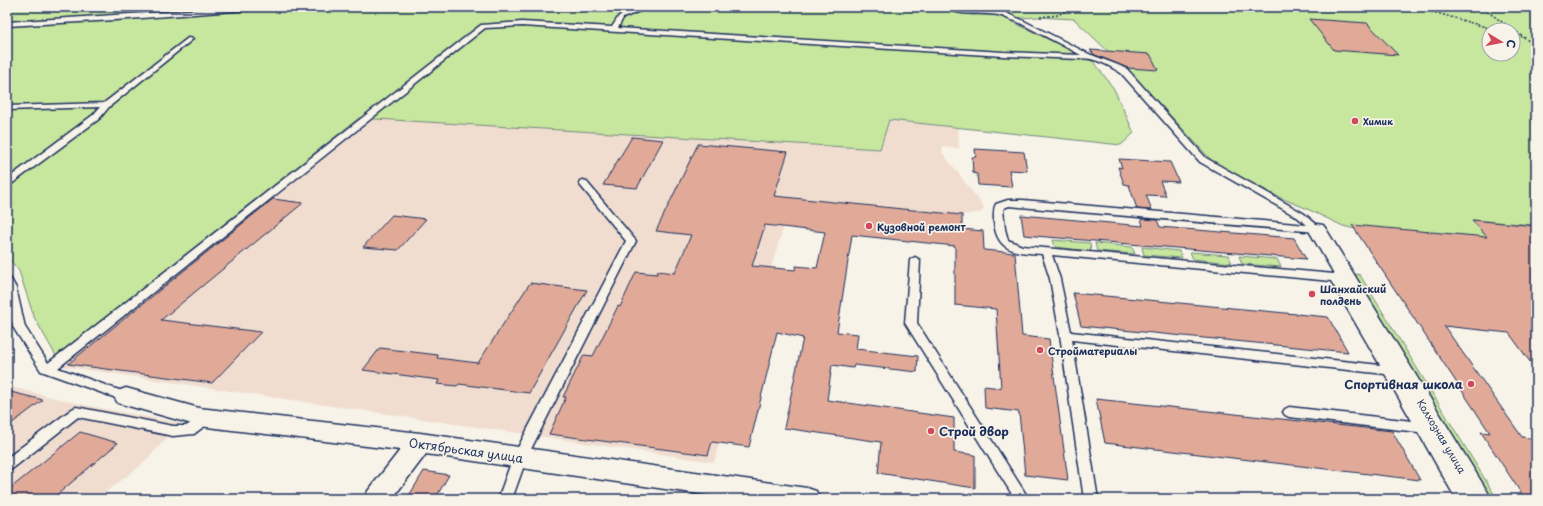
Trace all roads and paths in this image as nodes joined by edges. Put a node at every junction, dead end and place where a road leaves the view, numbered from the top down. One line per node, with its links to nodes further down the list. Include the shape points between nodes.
1 (261, 7): 10 (lane)
2 (646, 7): 12 (lane, via 621,17)
3 (947, 7): 8 (lane)
4 (991, 7): 8 (lane)
5 (1073, 7): 9 (path, via 1058,15)
6 (1416, 7): 11 (path)
7 (1481, 7): 14 (path)
8 (1000, 13): 9 (lane)
9 (1018, 20): 17 (lane)
10 (7, 24)
11 (1481, 26)
12 (614, 30): 17 (lane, via 1003,54 1080,57); 28 (lane, via 522,24 483,26)
13 (1521, 37): 14 (path)
14 (1524, 38): 16 (path)
15 (190, 39): 18 (lane)
16 (1536, 46)
17 (1087, 55): 22 (lane, via 1116,66 1124,72 1203,160 1300,215)
18 (106, 105): 19 (lane); 20 (lane, via 96,116)
19 (7, 108)
20 (7, 183)
21 (583, 183): 35 (lane, via 631,241)
22 (1317, 229): 23 (lane, via 1023,203 999,206 998,216 1004,240 1011,246 1022,249); 25 (street, Колхозная улица)
23 (1046, 251): 25 (lane); 27 (lane, via 1055,279)
24 (915, 260): 40 (lane, via 911,323)
25 (1341, 278): 29 (lane); 43 (street, Колхозная улица)
26 (7, 281): 28 (lane, via 11,288 19,327 45,368)
27 (1066, 335): 29 (lane); 41 (lane)
28 (49, 369): 30 (lane)
29 (1389, 370): 33 (lane)
30 (126, 397): 32 (street, Октябрьская улица)
31 (1289, 412): 33 (lane)
32 (207, 418): 34 (street, Октябрьская улица); 36 (lane, via 189,431 174,431 76,412)
33 (1421, 427): 42 (lane)
34 (420, 443): 35 (street, Октябрьская улица); 37 (street)
35 (520, 457): 38 (lane); 39 (street, Октябрьская улица)
36 (7, 466)
37 (377, 499)
38 (505, 499)
39 (807, 499)
40 (1022, 499)
41 (1091, 499)
42 (1463, 499)
43 (1479, 499)

